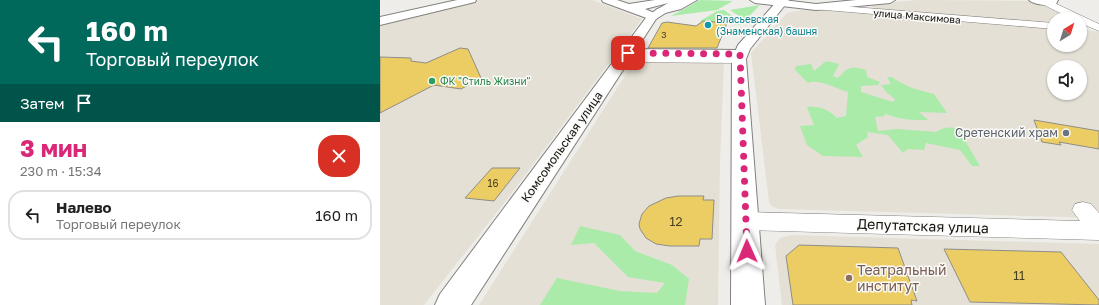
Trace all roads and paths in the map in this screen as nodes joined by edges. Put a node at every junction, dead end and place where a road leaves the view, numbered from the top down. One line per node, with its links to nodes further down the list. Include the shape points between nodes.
1 (471, 0): 14 (main road)
2 (607, 0): 12 (main road)
3 (668, 0): 12 (main road)
4 (681, 0): 13 (main road, Комсомольская улица)
5 (692, 0): 13 (main road)
6 (756, 0): 10 (main road)
7 (795, 0): 11 (main road)
8 (890, 0): 11 (main road)
9 (1046, 1): 17 (street)
10 (779, 5): 11 (main road); 19 (main road, via 743,48)
11 (813, 7): 15 (street, улица Максимова)
12 (630, 8): 13 (main road)
13 (657, 14): 18 (main road, Комсомольская улица)
14 (380, 21)
15 (1047, 25)
16 (1087, 28): 17 (street)
17 (1099, 28)
18 (626, 56): 19 (main road); 23 (main road, Комсомольская улица)
19 (740, 57): 21 (main road)
20 (1083, 210): 22 (street)
21 (746, 221): 22 (street, Депутатская улица); 24 (main road)
22 (1099, 229)
23 (452, 305)
24 (748, 305)

